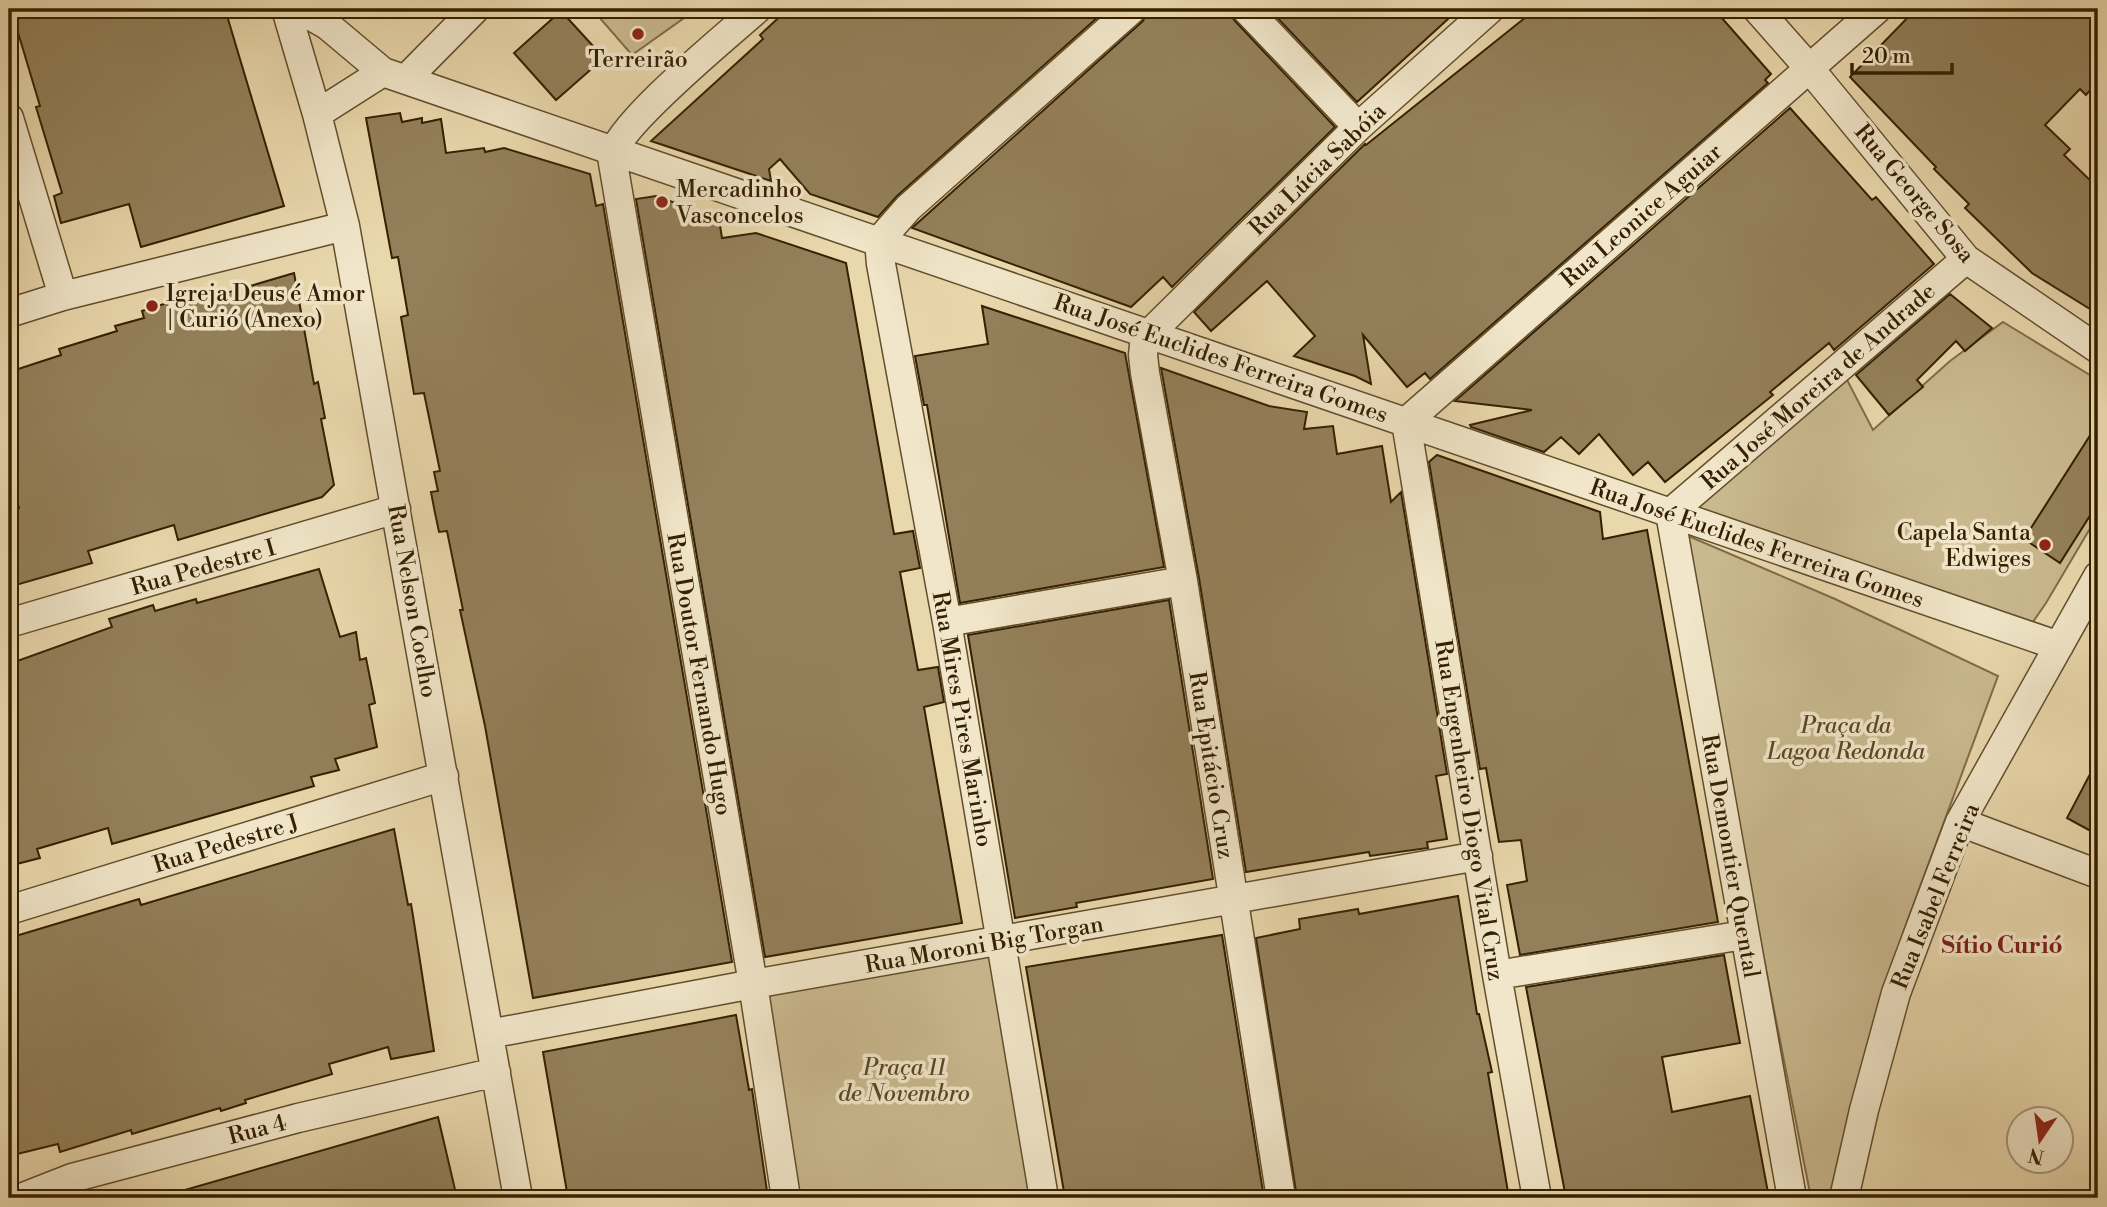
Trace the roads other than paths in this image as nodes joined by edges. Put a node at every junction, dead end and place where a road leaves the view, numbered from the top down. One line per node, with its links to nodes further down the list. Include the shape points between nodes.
1 (286, 9): 12 (street, Rua Nelson Coelho)
2 (299, 9): 11 (street)
3 (475, 9): 11 (street)
4 (757, 9): 15 (street, via 635,120)
5 (1132, 9): 17 (street, via 908,208)
6 (1246, 9): 14 (street)
7 (1490, 9): 14 (street, Rua Lúcia Sabóia)
8 (1756, 9): 10 (street, Rua George Sosa)
9 (1877, 9): 10 (street, Rua Leonice Aguiar)
10 (1810, 68): 18 (street, Rua George Sosa); 23 (street, Rua Leonice Aguiar)
11 (395, 75): 12 (street); 15 (street, Rua José Euclides Ferreira Gomes)
12 (317, 114): 16 (street, Rua Nelson Coelho)
13 (9, 118): 19 (street)
14 (1358, 127): 21 (street, Rua Lúcia Sabóia)
15 (613, 149): 17 (street, Rua José Euclides Ferreira Gomes); 40 (street, Rua Doutor Fernando Hugo)
16 (345, 226): 19 (street); 24 (street, Rua Nelson Coelho)
17 (879, 241): 21 (street, Rua José Euclides Ferreira Gomes); 28 (street, Rua Mires Pires Marinho)
18 (1966, 259): 22 (street, Rua George Sosa); 25 (street, Rua José Moreira de Andrade)
19 (63, 296): 20 (street)
20 (9, 313)
21 (1149, 334): 23 (street, Rua José Euclides Ferreira Gomes); 27 (street, Rua Epitácio Cruz, via 1144,345 1145,373)
22 (2098, 349)
23 (1406, 422): 25 (street, Rua José Euclides Ferreira Gomes); 33 (street, Rua Engenheiro Diogo Vital Cruz)
24 (396, 509): 29 (street, Rua Pedestre I); 31 (street, Rua Nelson Coelho)
25 (1670, 513): 30 (street, Rua José Euclides Ferreira Gomes); 37 (street, Rua Demontier Quental)
26 (2098, 576): 30 (street, Rua Isabel Ferreira)
27 (1182, 581): 28 (street); 35 (street, Rua Epitácio Cruz)
28 (947, 622): 38 (street, Rua Mires Pires Marinho)
29 (9, 623)
30 (2059, 646): 32 (street, Rua Isabel Ferreira)
31 (444, 776): 36 (street, Rua Pedestre J); 41 (street, Rua Nelson Coelho)
32 (1960, 822): 34 (street); 50 (street, Rua Isabel Ferreira, via 1896,993)
33 (1478, 856): 35 (street, Rua Moroni Big Torgan); 39 (street, Rua Engenheiro Diogo Vital Cruz)
34 (2098, 874)
35 (1233, 900): 38 (street, Rua Moroni Big Torgan); 47 (street, Rua Epitácio Cruz)
36 (9, 910)
37 (1744, 935): 39 (street); 49 (street, Rua Demontier Quental)
38 (1000, 942): 40 (street, Rua Moroni Big Torgan); 46 (street, Rua Mires Pires Marinho)
39 (1497, 975): 48 (street, Rua Engenheiro Diogo Vital Cruz)
40 (754, 984): 41 (street, Rua Moroni Big Torgan); 45 (street, Rua Doutor Fernando Hugo)
41 (489, 1034): 42 (street, Rua Nelson Coelho)
42 (496, 1072): 43 (street, Rua 4, via 298,1118 72,1178); 44 (street, Rua Nelson Coelho)
43 (21, 1198)
44 (518, 1198)
45 (786, 1198)
46 (1044, 1198)
47 (1281, 1198)
48 (1537, 1198)
49 (1792, 1198)
50 (1844, 1198)

